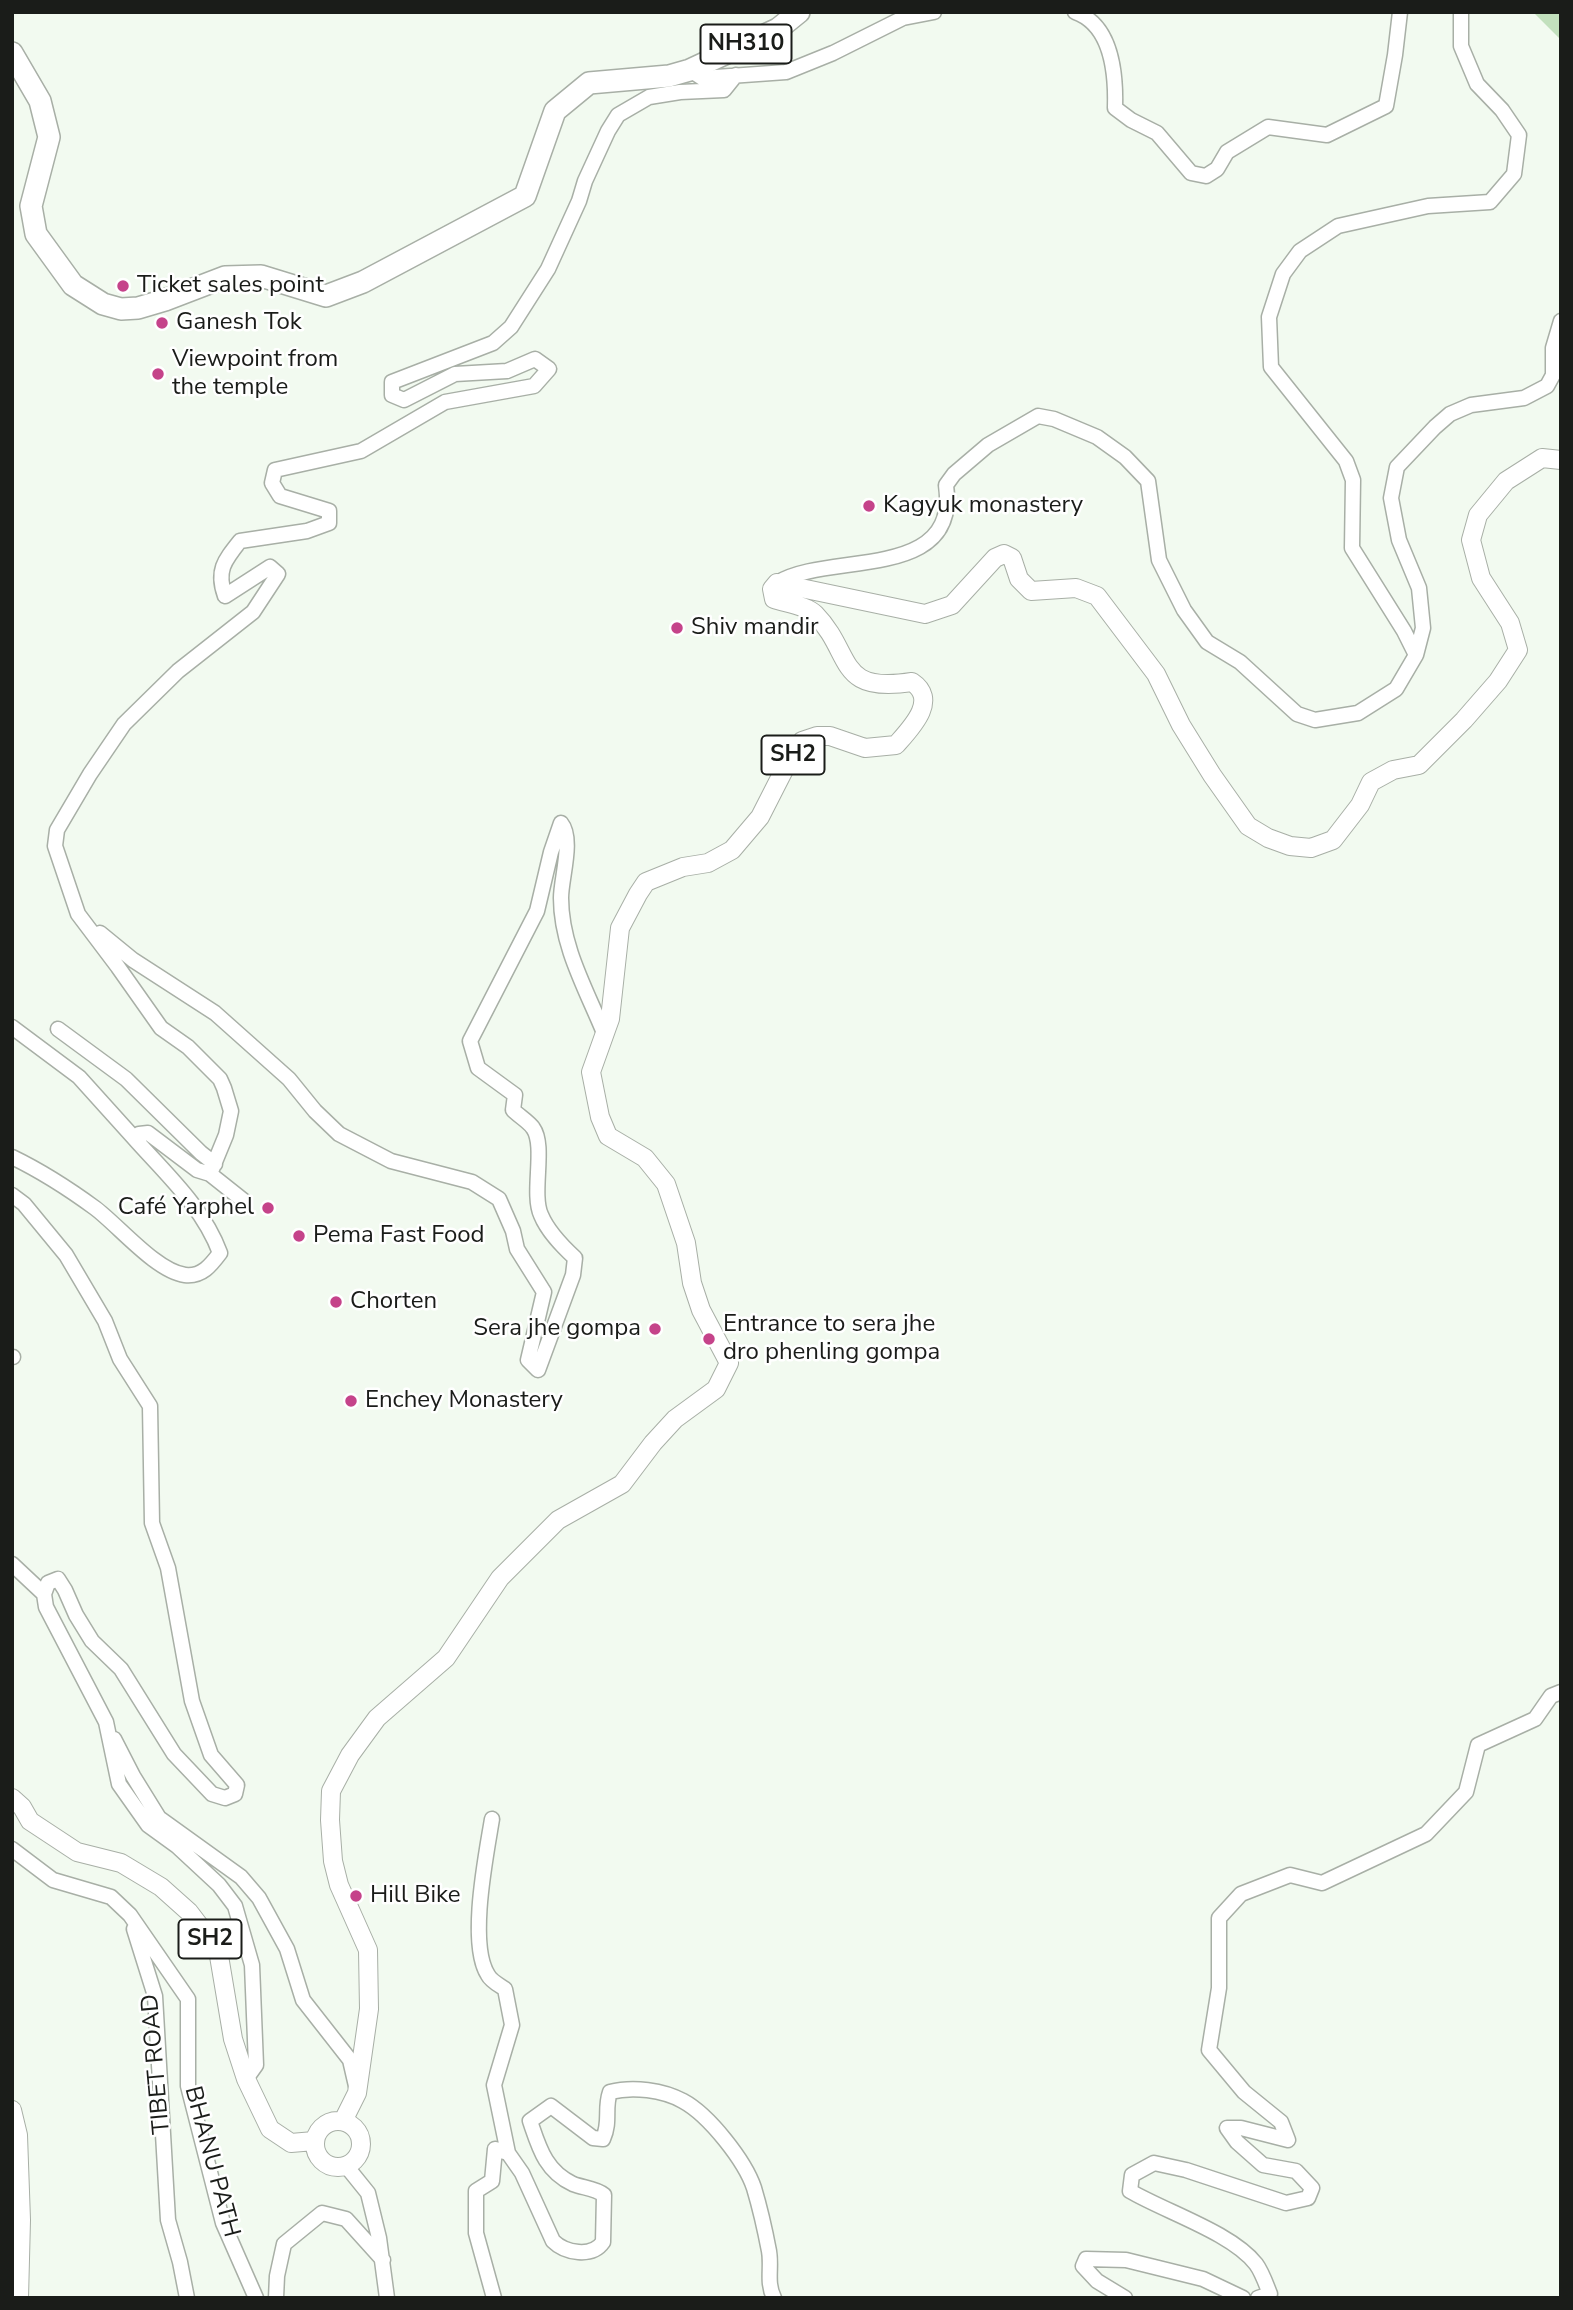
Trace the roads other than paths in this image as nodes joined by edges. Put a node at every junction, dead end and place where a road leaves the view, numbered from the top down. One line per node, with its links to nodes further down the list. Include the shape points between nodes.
1 (799, 12): 7 (highway, NH310, via 778,29)
2 (934, 12): 8 (street, via 902,18 786,72)
3 (1075, 12): 4 (street, via 1100,30 1115,79 1115,108 1157,133 1191,173 1206,176 1217,169 1227,152 1268,127 1327,135 1385,106)
4 (1400, 12)
5 (1461, 12): 12 (street, via 1461,46 1477,84 1503,110 1519,135 1514,174 1490,202 1428,206 1338,226 1300,251 1283,274 1269,317 1271,367 1346,461 1353,480 1352,548)
6 (12, 53): 7 (highway, NH310, via 40,101 49,137 32,206 36,234 74,285 103,304 121,309 165,300 225,277 261,276 326,296 363,282 525,196 555,111 589,83 669,76)
7 (690, 69): 8 (street, via 702,78)
8 (736, 75): 13 (street, via 724,89 649,97 618,115 548,269 511,327 493,343 392,382 392,395 404,400 455,374 508,371 535,359 549,369 534,386 445,402 361,451 275,470 272,483 280,496 329,511 329,523 240,541 224,561 219,581 225,596 270,567 278,573 253,612 178,671 124,724 57,830 55,846)
9 (1561, 321): 12 (street, via 1547,386 1524,398 1471,405 1450,414 1397,467 1391,498 1399,540 1419,588 1423,628)
10 (1561, 460): 11 (main road, via 1542,458 1506,481 1478,515 1471,540 1481,578 1510,623 1518,650 1464,720 1419,765 1392,770 1371,782 1333,840 1311,848 1290,846 1248,826 1181,725 1156,674 1097,596 1076,588 1031,591 1019,579 1012,558 1004,554 952,605 925,614)
11 (777, 583): 12 (street, via 789,576 906,554 932,540 944,524 946,485 954,474 988,445 1038,416 1097,437 1148,481 1159,560 1184,610 1207,642 1240,662 1297,714 1315,720 1358,713 1396,689); 16 (main road, SH2, via 772,589 774,599 813,612 833,638 845,665 859,677 889,686 912,682 920,688 924,698 918,721 896,745 865,748 830,736 802,741 760,817 732,850 708,863 683,867 646,883 620,928 610,1019)
12 (1416, 655)
13 (78, 914): 16 (street, via 133,960 215,1013 289,1079 339,1134 391,1161 472,1182 499,1199 517,1249 544,1292 528,1360 538,1370 575,1258 557,1241 540,1214 534,1129 513,1110 515,1095 478,1069 470,1041 537,911 561,823 566,829 563,934); 19 (street, via 161,1028 188,1047 219,1079 230,1111)
14 (12, 1027): 17 (street, via 79,1077)
15 (58, 1029): 19 (street, via 126,1079)
16 (604, 1033): 34 (main road, SH2, via 592,1072 600,1117 608,1136 645,1158 666,1184 687,1243 701,1310 729,1363 716,1389 675,1419 622,1484 558,1520 500,1578 446,1658 377,1718 331,1791 333,1861 368,1950 369,2009)
17 (134, 1138): 18 (street, via 201,1213 220,1253 207,1269 184,1275 158,1262 95,1208); 19 (street, via 148,1133 197,1170)
18 (12, 1157)
19 (213, 1169): 21 (street)
20 (12, 1195): 23 (street, via 66,1255 150,1406 152,1523 168,1568 192,1701 211,1755 237,1785 235,1794 225,1798 212,1794 174,1754 121,1669 92,1641 58,1579 48,1583)
21 (244, 1201)
22 (12, 1564): 23 (street)
23 (44, 1594): 25 (street)
24 (1561, 1692): 50 (street, via 1551,1696 1535,1719 1478,1745 1466,1792 1426,1834 1322,1883 1290,1875 1241,1894 1219,1918 1219,1988 1209,2050 1244,2092 1281,2122 1288,2140 1227,2128 1264,2165 1296,2171 1312,2188 1308,2198 1286,2203 1154,2164 1132,2175 1130,2191 1234,2243 1257,2265 1270,2294)
25 (106, 1722): 30 (street, via 159,1818); 31 (street, via 119,1784 148,1825 219,1885)
26 (12, 1791): 27 (street)
27 (17, 1802): 33 (main road, SH2, via 30,1821 77,1852 121,1863 161,1886 189,1912 218,1950 233,2039)
28 (492, 1819): 38 (street, via 480,1895 481,1959 489,1978 505,1989 512,2025 494,2085)
29 (12, 1849): 32 (street, via 53,1880 111,1898)
30 (241, 1877): 31 (street); 34 (street, via 259,1898 287,1949 303,2000 350,2060)
31 (235, 1906): 33 (street, via 252,1965 256,2065)
32 (130, 1915): 42 (street, TIBET ROAD, via 155,1996 168,2220); 43 (street, BHANU PATH, via 188,1999 188,2086 223,2223)
33 (246, 2079): 37 (main road, SH2, via 270,2129 291,2144)
34 (357, 2093): 36 (main road, SH2)
35 (12, 2110): 41 (main road, via 18,2135 21,2208)
36 (343, 2121): 37 (main road, via 324,2125); 39 (main road, via 361,2143 360,2153)
37 (314, 2141): 39 (main road, via 323,2163)
38 (508, 2153): 46 (street, via 495,2148 492,2181 476,2191 476,2233); 47 (street, via 553,2241 561,2249 587,2252 603,2242 604,2195 557,2175 544,2159 530,2120 551,2106 593,2138 603,2139 609,2126 610,2092 626,2088 684,2101 738,2158 753,2186 769,2254 768,2287)
39 (347, 2167): 40 (street, via 368,2193)
40 (383, 2260): 44 (street, via 346,2219 322,2213 284,2244); 45 (street)
41 (19, 2298)
42 (187, 2298)
43 (256, 2298)
44 (276, 2298)
45 (387, 2298)
46 (494, 2298)
47 (774, 2298)
48 (1125, 2298): 49 (street, via 1097,2281 1083,2266 1086,2259 1126,2260 1203,2279)
49 (1243, 2298)
50 (1258, 2298)

